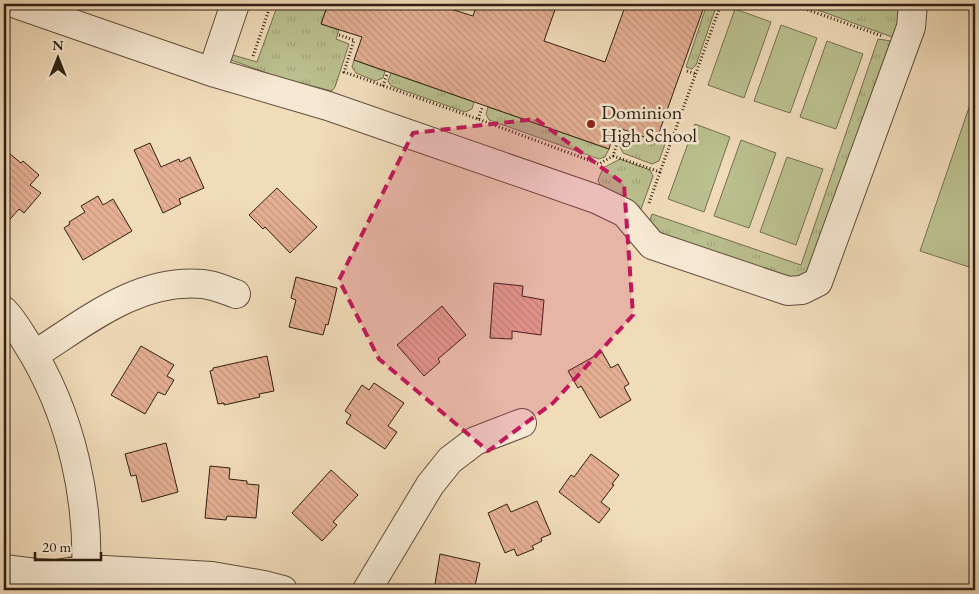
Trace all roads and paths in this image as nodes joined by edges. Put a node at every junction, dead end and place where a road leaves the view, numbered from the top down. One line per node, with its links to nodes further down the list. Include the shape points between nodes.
1 (16, 4): 11 (street)
2 (234, 4): 11 (street)
3 (272, 4): 9 (path)
4 (721, 4): 13 (path)
5 (791, 4): 8 (path)
6 (913, 4): 8 (street, via 911,27)
7 (340, 35): 14 (path, via 354,40 344,72)
8 (904, 44): 11 (street, via 818,282 802,290 788,291 652,245 625,213 596,200 328,106)
9 (253, 56)
10 (687, 71): 13 (path)
11 (212, 72)
12 (387, 74): 14 (path)
13 (696, 74): 18 (path, via 660,172)
14 (383, 86): 16 (path)
15 (482, 108): 16 (path)
16 (478, 119): 18 (path, via 599,164)
17 (635, 140): 18 (path, via 620,135)
18 (613, 156)
19 (236, 294): 21 (street, via 205,284 177,283 151,288 124,298)
20 (4, 311): 21 (street)
21 (34, 355): 24 (street, via 54,393 75,464 84,511)
22 (522, 423): 26 (street, via 476,441 450,460 430,484)
23 (4, 568): 24 (street)
24 (86, 580): 25 (street, via 212,576)
25 (283, 590)
26 (367, 590)

